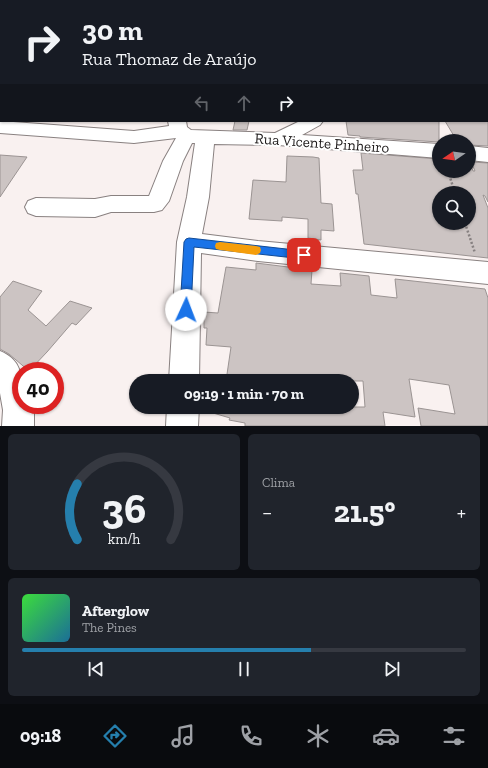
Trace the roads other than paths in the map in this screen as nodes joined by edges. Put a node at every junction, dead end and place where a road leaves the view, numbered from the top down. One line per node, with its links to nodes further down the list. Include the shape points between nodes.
1 (132, 122): 4 (street)
2 (312, 122): 5 (street)
3 (0, 127): 4 (street, via 134,136 158,135)
4 (184, 129): 5 (street, Rua Vicente Pinheiro); 9 (street, via 158,201 154,204 111,204 95,208); 10 (street, via 198,197)
5 (278, 139): 6 (street, Rua Vicente Pinheiro)
6 (432, 150)
7 (476, 154): 8 (street)
8 (488, 155)
9 (36, 207)
10 (189, 242): 11 (street); 13 (street)
11 (484, 272)
12 (0, 366): 15 (street, via 12,382 15,391)
13 (184, 374)
14 (183, 414): 16 (street)
15 (18, 426)
16 (182, 426)

